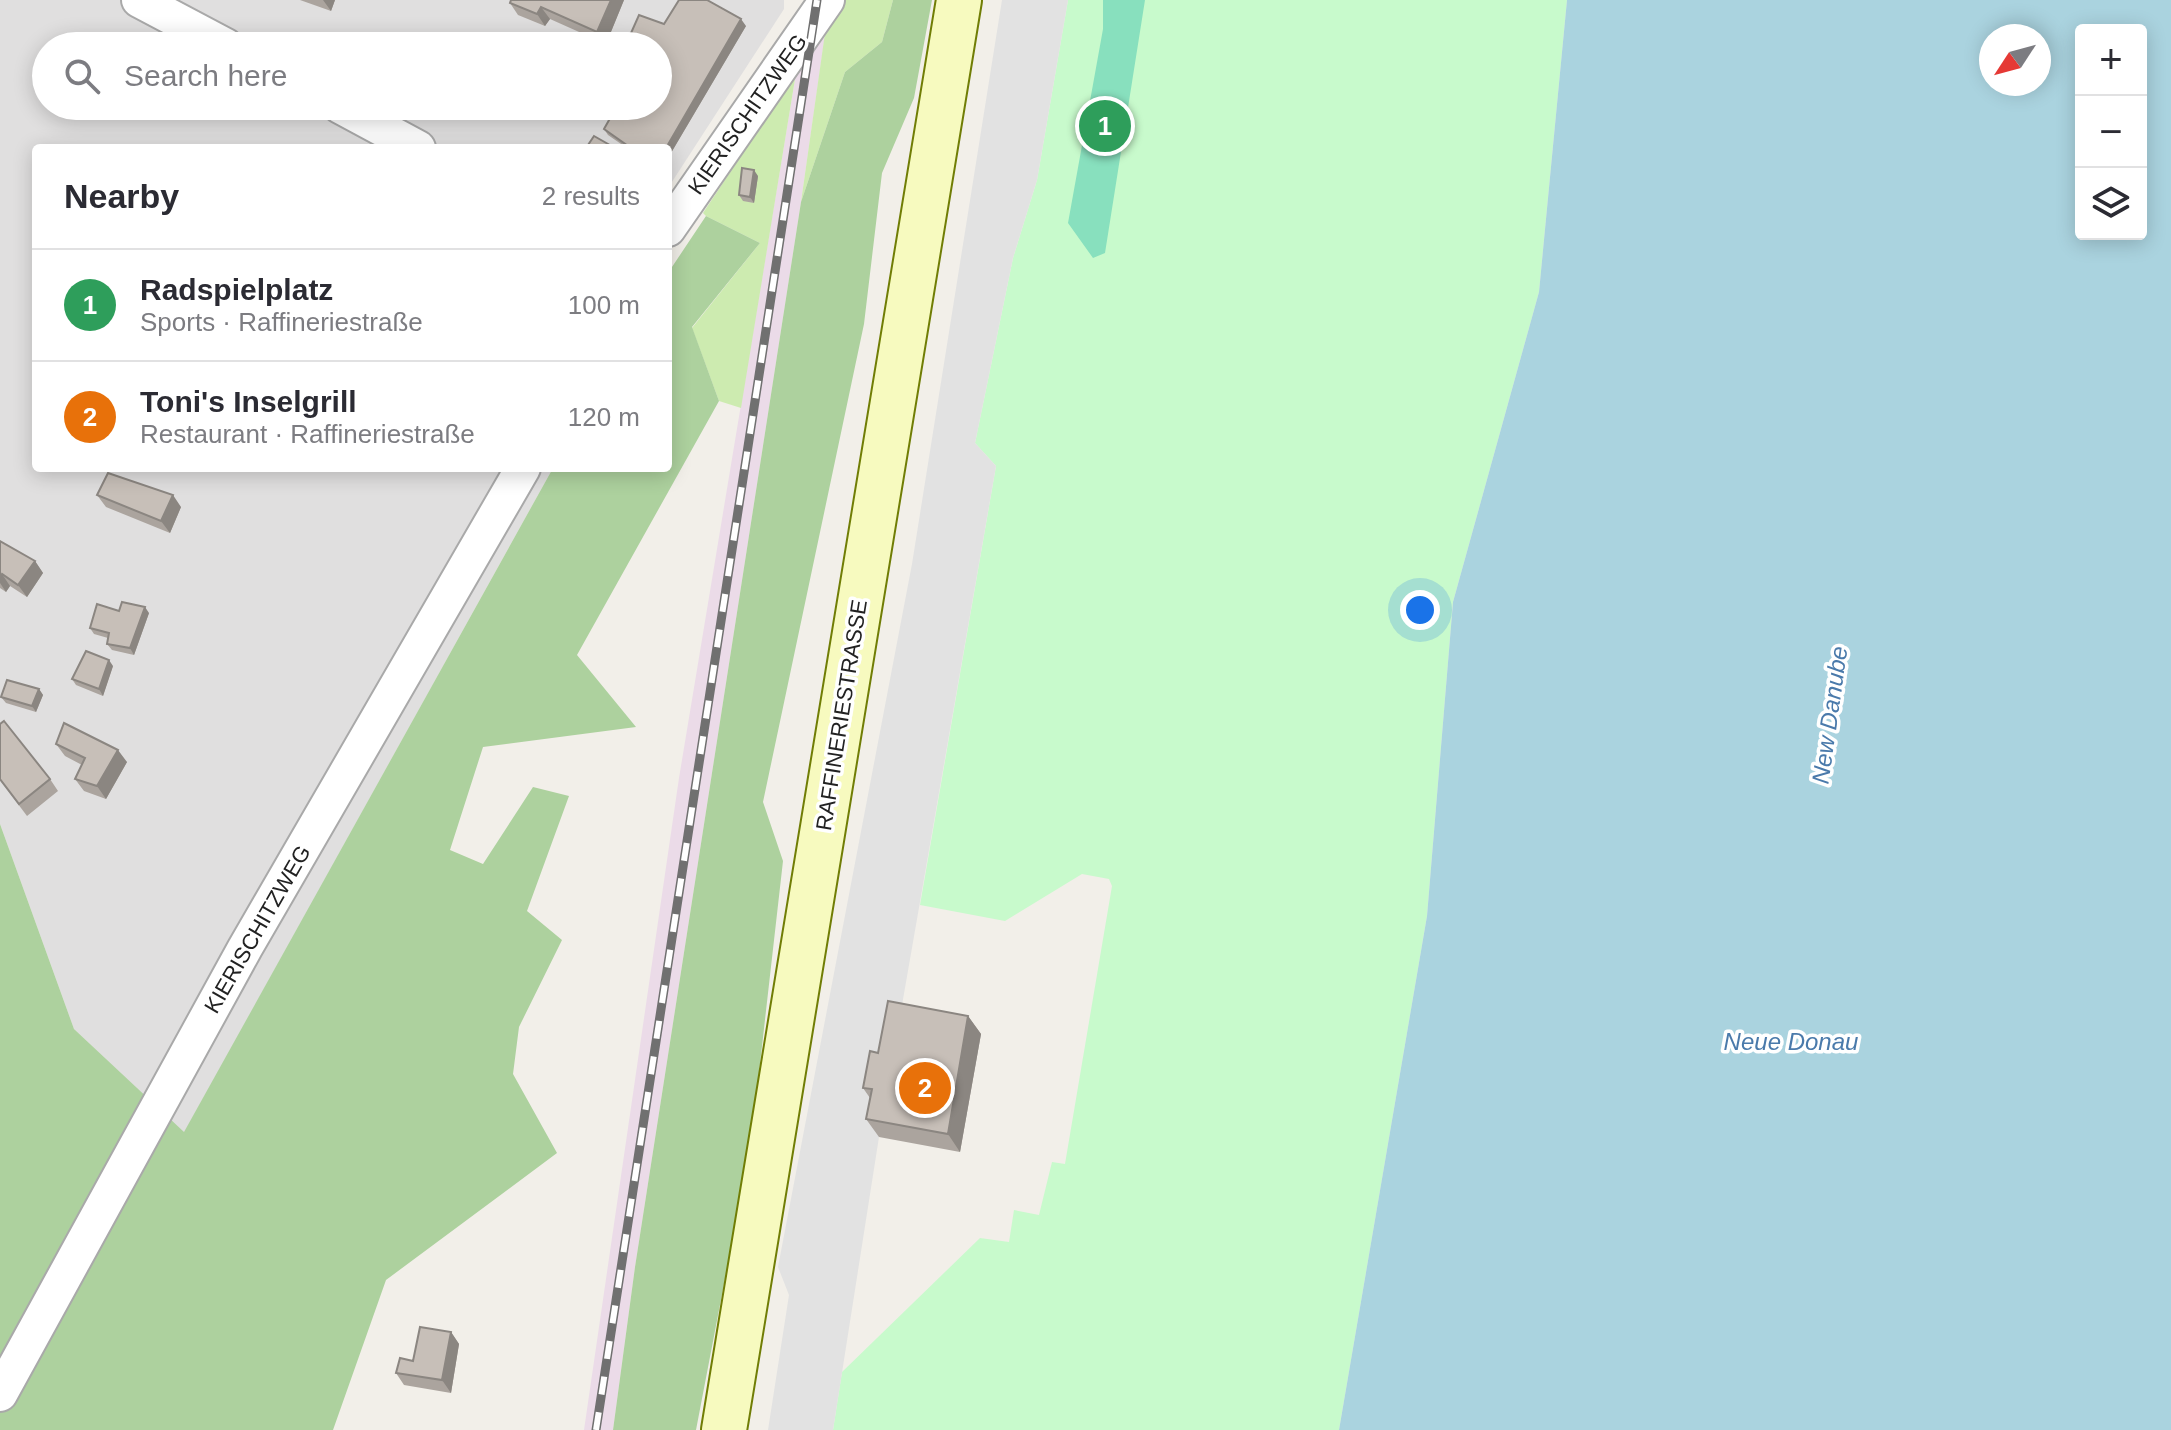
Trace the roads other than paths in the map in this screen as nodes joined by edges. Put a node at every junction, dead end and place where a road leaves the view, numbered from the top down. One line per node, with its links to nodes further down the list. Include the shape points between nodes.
1 (139, 0): 4 (street)
2 (827, 0): 7 (street, KIERISCHITZWEG)
3 (959, 0): 10 (main road, RAFFINERIESTRASSE)
4 (200, 32)
5 (366, 120): 6 (street)
6 (411, 144)
7 (672, 223)
8 (521, 472): 9 (street, KIERISCHITZWEG, via 245,948)
9 (0, 1394)
10 (724, 1430)

